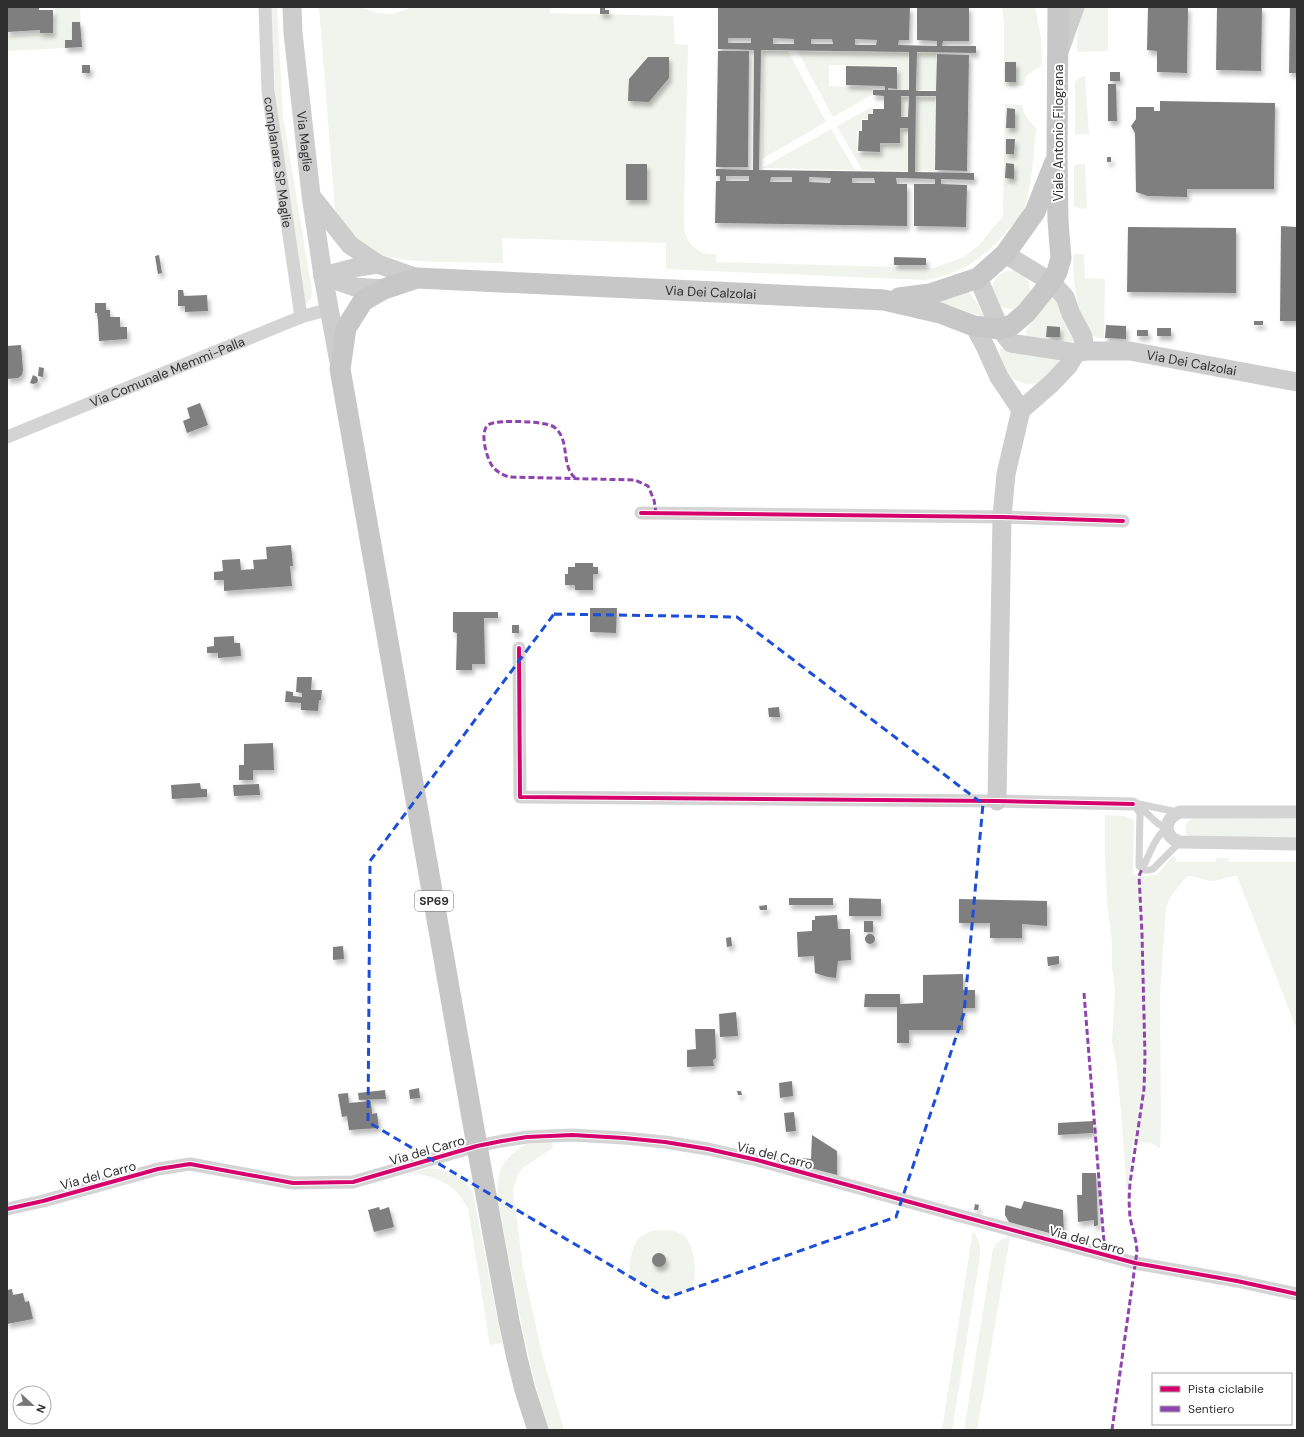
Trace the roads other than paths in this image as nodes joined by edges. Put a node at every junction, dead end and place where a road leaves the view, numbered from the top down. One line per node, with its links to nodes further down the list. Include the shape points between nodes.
1 (265, 7): 18 (street, complanare SP Maglie, via 268,91)
2 (292, 7): 8 (street, Via Maglie)
3 (1049, 7): 6 (street)
4 (1058, 7): 6 (main road, Viale Antonio Filograna)
5 (1075, 7): 6 (street)
6 (1058, 54): 7 (main road, Viale Antonio Filograna)
7 (1057, 155): 9 (main road, via 1035,212); 14 (main road, Viale Antonio Filograna, via 1061,258)
8 (311, 195): 10 (street, via 350,245); 11 (street, Via Maglie)
9 (1005, 254): 13 (main road); 14 (street)
10 (378, 264): 11 (street); 12 (street)
11 (323, 276): 15 (street, via 355,287); 17 (street, SP69)
12 (417, 278): 15 (main road); 16 (main road, Via Dei Calzolai)
13 (978, 278): 16 (main road, via 930,294); 20 (street, Via Dei Calzolai)
14 (1051, 282): 20 (main road, via 1012,326); 21 (street, via 1065,297 1083,337)
15 (384, 290): 22 (main road, via 363,301 346,328)
16 (884, 300): 19 (main road, Via Dei Calzolai, via 940,313)
17 (329, 309): 18 (street, Via Comunale Memmi-Palla); 22 (street, SP69)
18 (301, 317): 25 (street, Via Comunale Memmi-Palla)
19 (974, 326): 20 (main road, Via Dei Calzolai); 24 (street, via 999,377)
20 (1000, 329): 21 (street, Via Dei Calzolai, via 1011,343)
21 (1081, 352): 23 (street, Via Dei Calzolai, via 1130,351); 24 (street)
22 (340, 369): 38 (main road, SP69)
23 (1297, 382)
24 (1022, 410): 27 (street, via 1006,474)
25 (7, 437)
26 (641, 513): 27 (street)
27 (1002, 517): 28 (street); 30 (street)
28 (1123, 521)
29 (519, 648): 30 (street, via 520,797)
30 (997, 801): 31 (street)
31 (1133, 804): 32 (lane); 34 (lane, via 1144,809 1161,826); 37 (lane, via 1140,814 1139,866)
32 (1180, 812): 33 (street); 34 (street, via 1169,819)
33 (1297, 812)
34 (1167, 828): 35 (street, via 1170,836); 37 (lane, via 1158,837)
35 (1180, 842): 36 (street); 37 (lane, via 1153,869)
36 (1297, 844)
37 (1142, 869)
38 (477, 1146): 39 (street, Via del Carro, via 353,1182 293,1183 190,1164); 40 (street, Via del Carro, via 527,1137 572,1135 665,1142 708,1149 1135,1262); 41 (main road, SP69, via 517,1358)
39 (7, 1209)
40 (1297, 1294)
41 (538, 1430)

